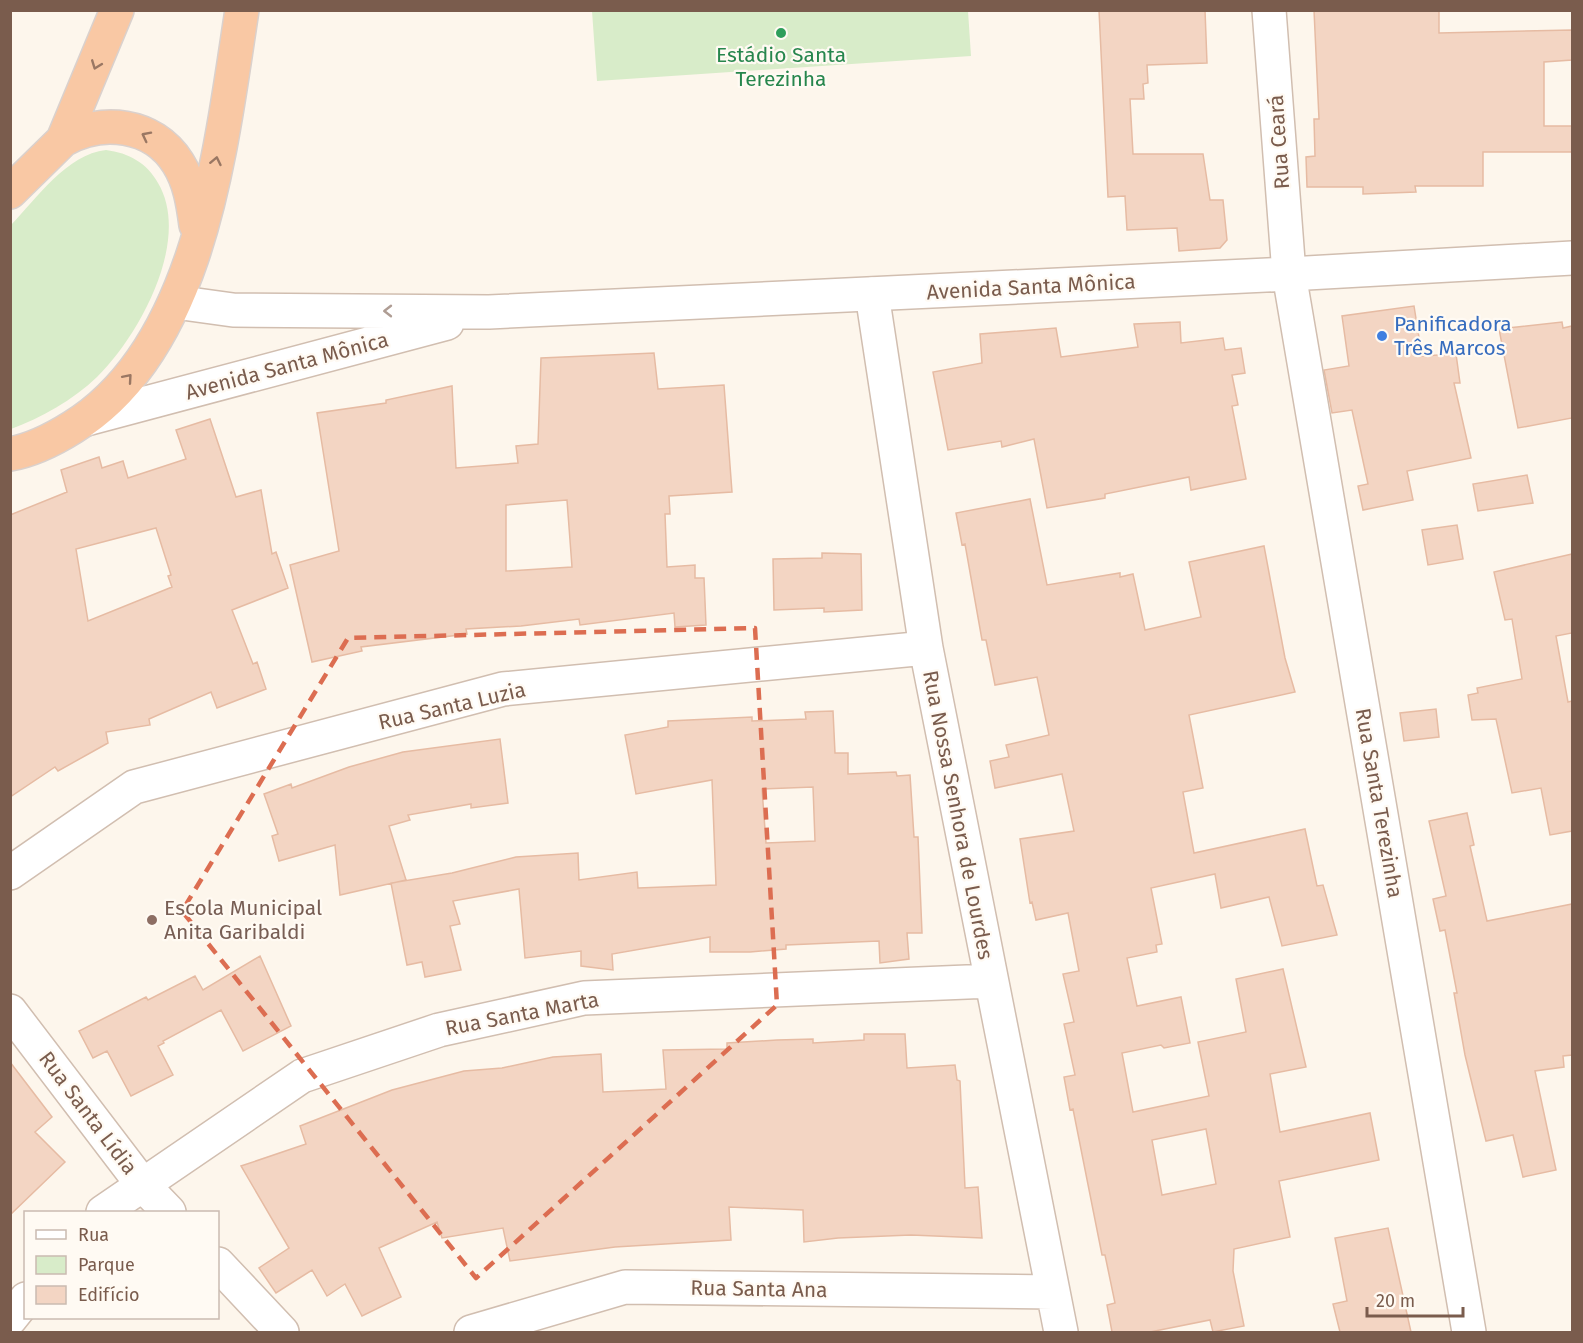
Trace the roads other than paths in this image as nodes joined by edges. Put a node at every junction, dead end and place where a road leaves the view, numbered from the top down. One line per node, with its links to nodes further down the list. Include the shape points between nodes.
1 (117, 10): 4 (highway, one-way to 4)
2 (242, 10): 6 (highway, one-way to 2, via 228,105)
3 (1269, 10): 8 (street, Rua Ceará)
4 (63, 140): 5 (highway); 6 (highway, one-way to 4, via 184,175 159,142 135,130 106,125)
5 (10, 192)
6 (199, 238): 10 (highway)
7 (1572, 258): 8 (street, Avenida Santa Mônica)
8 (1289, 274): 9 (street, Avenida Santa Mônica); 28 (street, Rua Santa Terezinha)
9 (872, 294): 11 (street, Avenida Santa Mônica); 14 (street, Rua Nossa Senhora de Lourdes)
10 (175, 302): 11 (street, Avenida Santa Mônica, one-way to 10, via 233,310); 12 (highway, one-way to 10, via 140,365)
11 (489, 312): 12 (street, Avenida Santa Mônica)
12 (86, 419): 13 (highway, via 57,437)
13 (10, 454)
14 (926, 648): 15 (street, Rua Santa Luzia, via 503,689 134,788); 16 (street, Rua Nossa Senhora de Lourdes)
15 (10, 873)
16 (991, 981): 18 (street, Rua Santa Marta, via 584,998 439,1030 302,1076); 22 (street, Rua Nossa Senhora de Lourdes)
17 (10, 1011): 18 (street, Rua Santa Lídia)
18 (142, 1184): 19 (street, Rua Santa Marta); 20 (street, Rua Santa Lídia)
19 (104, 1211)
20 (168, 1211)
21 (219, 1265): 25 (street)
22 (1053, 1292): 26 (street, Rua Santa Ana, via 625,1287); 27 (street, Rua Nossa Senhora de Lourdes)
23 (24, 1302): 24 (street)
24 (10, 1319)
25 (282, 1332)
26 (471, 1332)
27 (1061, 1332)
28 (1469, 1332)

